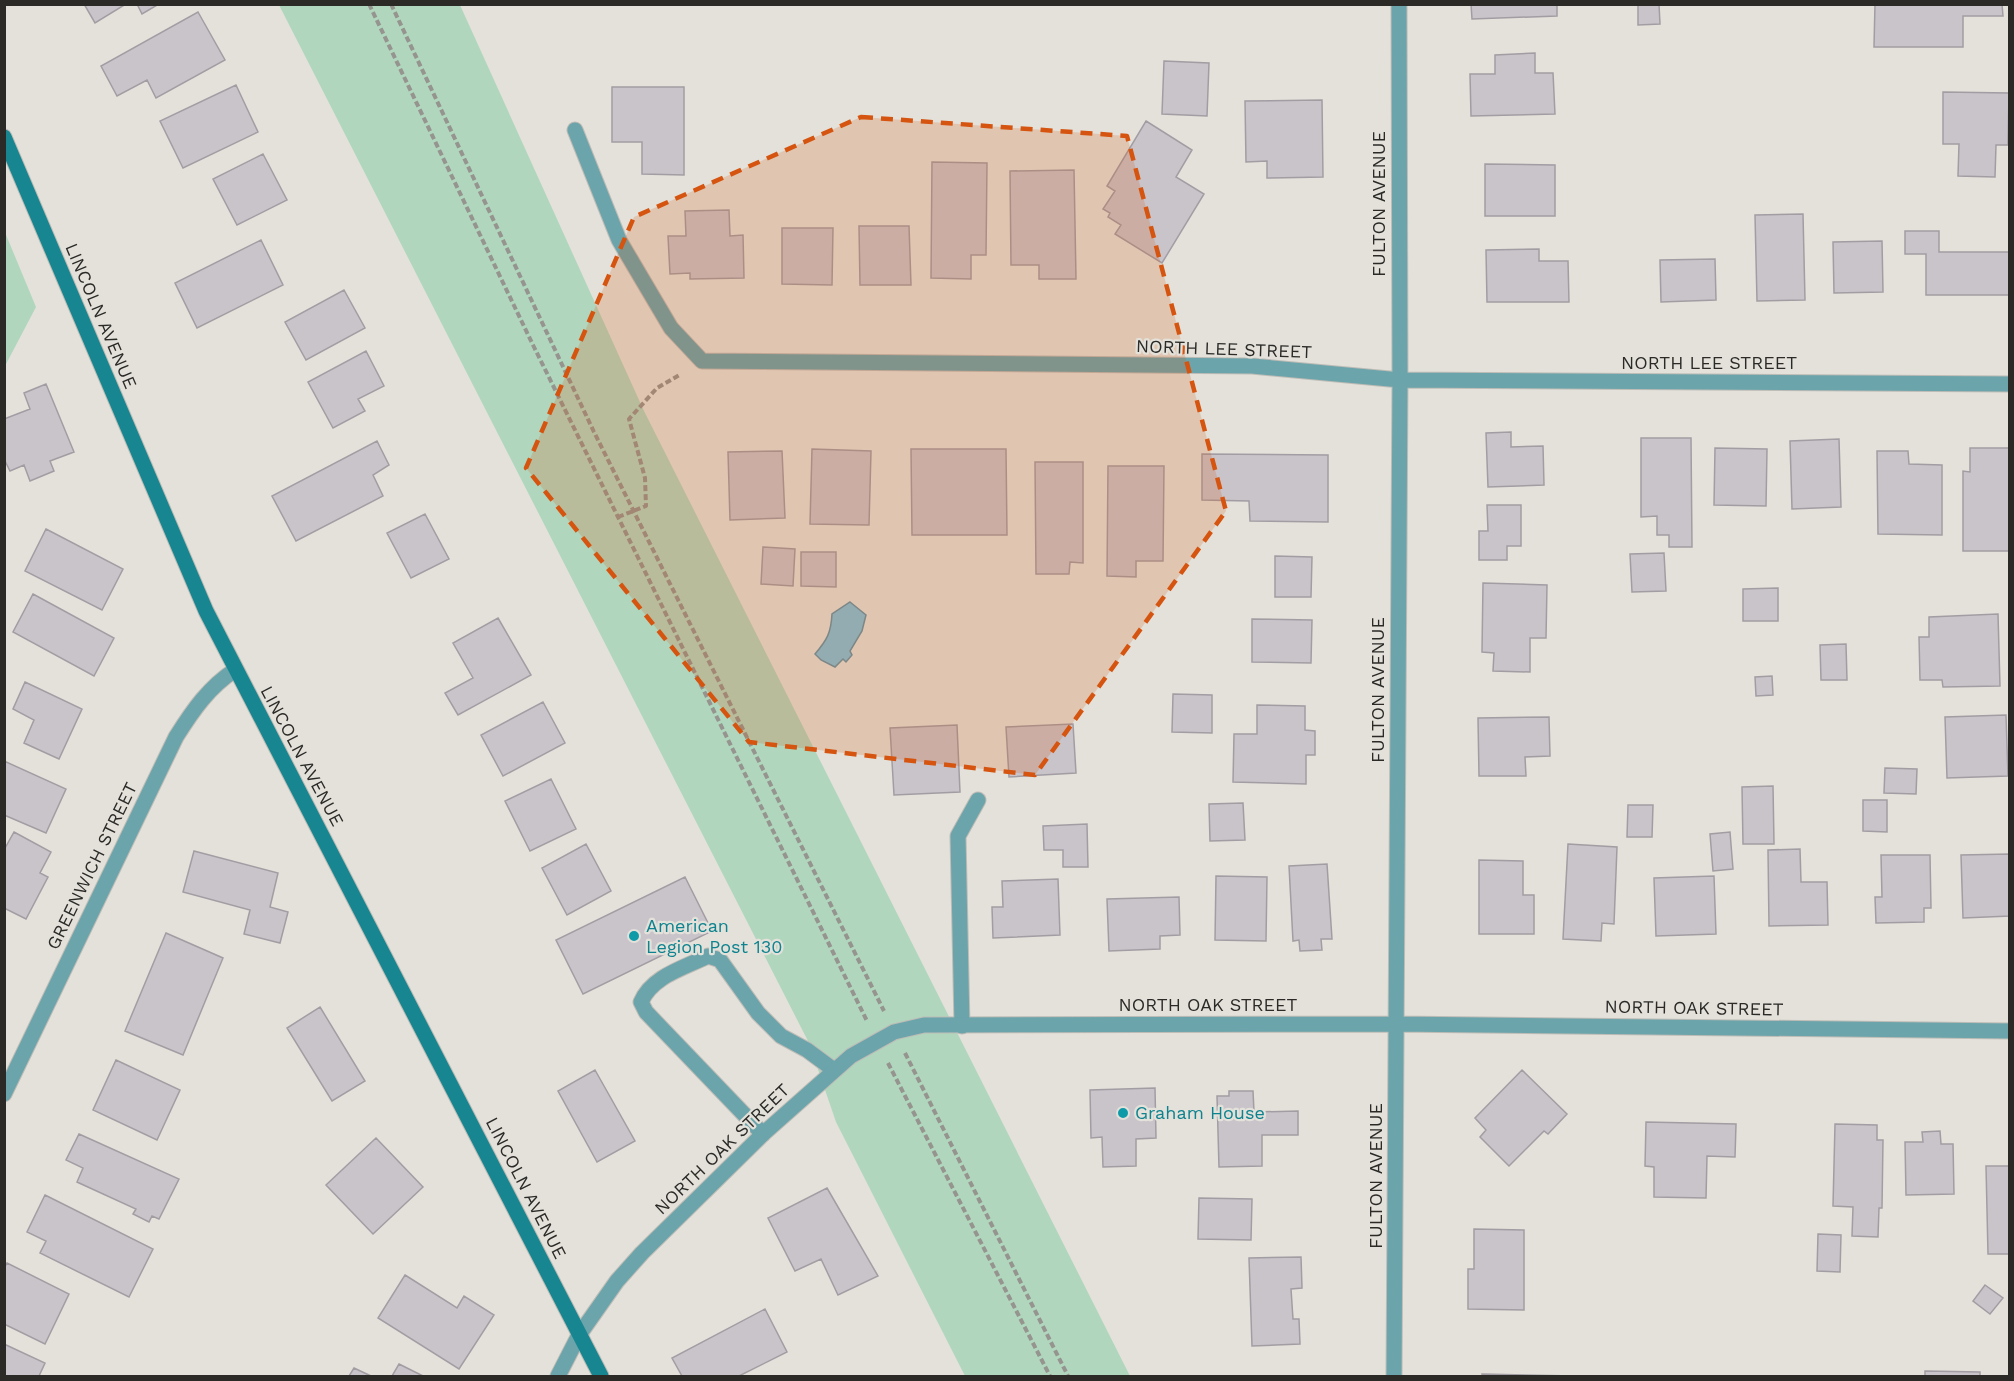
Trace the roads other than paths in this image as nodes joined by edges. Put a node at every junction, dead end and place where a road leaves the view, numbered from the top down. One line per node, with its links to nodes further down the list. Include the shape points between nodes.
1 (1399, 4): 4 (street, FULTON AVENUE)
2 (575, 130): 4 (street, NORTH LEE STREET, via 619,240 671,328 702,361 1252,366)
3 (4, 137): 6 (street, LINCOLN AVENUE, via 166,521)
4 (1400, 380): 5 (street, NORTH LEE STREET); 8 (street, FULTON AVENUE)
5 (2010, 384)
6 (235, 670): 12 (street, GREENWICH STREET, via 204,696 176,737); 14 (street, LINCOLN AVENUE)
7 (978, 800): 9 (street, via 958,836)
8 (1396, 1024): 9 (street, NORTH OAK STREET); 10 (street, NORTH OAK STREET); 17 (street, FULTON AVENUE)
9 (962, 1026): 11 (street, NORTH OAK STREET, via 924,1025 894,1032)
10 (2010, 1031)
11 (834, 1070): 13 (street, NORTH OAK STREET); 13 (street, via 781,1036 758,1013 720,960 708,956 654,982 641,1002 646,1012)
12 (4, 1094)
13 (763, 1134): 14 (street, NORTH OAK STREET, via 642,1253)
14 (579, 1335): 15 (street, NORTH OAK STREET); 16 (street, LINCOLN AVENUE)
15 (558, 1377)
16 (601, 1377)
17 (1394, 1377)

